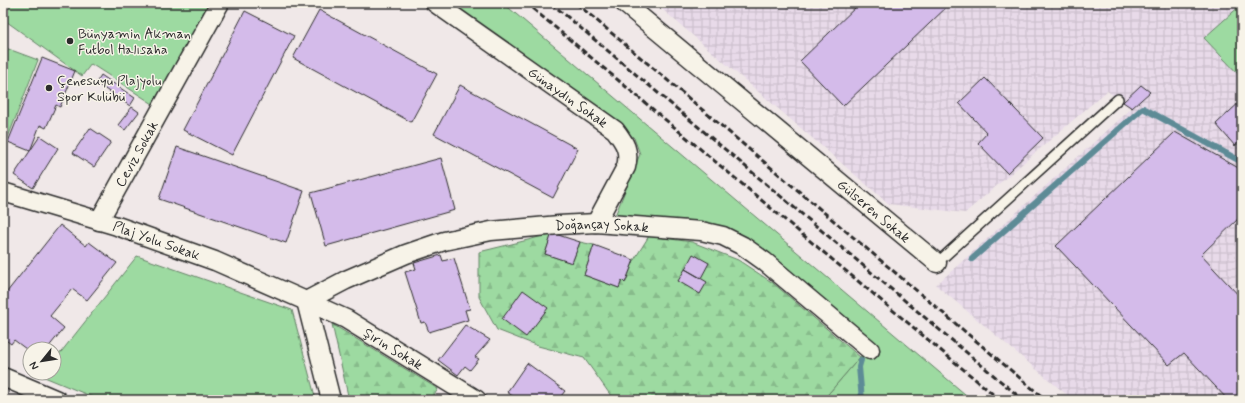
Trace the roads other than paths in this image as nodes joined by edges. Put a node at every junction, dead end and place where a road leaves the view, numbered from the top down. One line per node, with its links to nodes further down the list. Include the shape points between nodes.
1 (220, 3): 6 (street, Ceviz Sokak)
2 (435, 3): 7 (street, Günaydın Sokak, via 615,130 622,138 629,158)
3 (624, 3): 8 (street, Gülseren Sokak)
4 (1118, 99): 8 (lane, Gülseren Sokak)
5 (3, 192): 6 (street, Plaj Yolu Sokak)
6 (99, 221): 9 (street, Plaj Yolu Sokak, via 214,261)
7 (596, 223): 9 (street, Doğançay Sokak, via 491,231 444,241 346,280); 10 (street, Doğançay Sokak, via 701,231 723,236 764,261)
8 (937, 263)
9 (306, 301): 13 (street); 14 (street, Şırın Sokak, via 346,319)
10 (870, 350)
11 (3, 377): 12 (street)
12 (57, 400)
13 (331, 400)
14 (477, 400)

